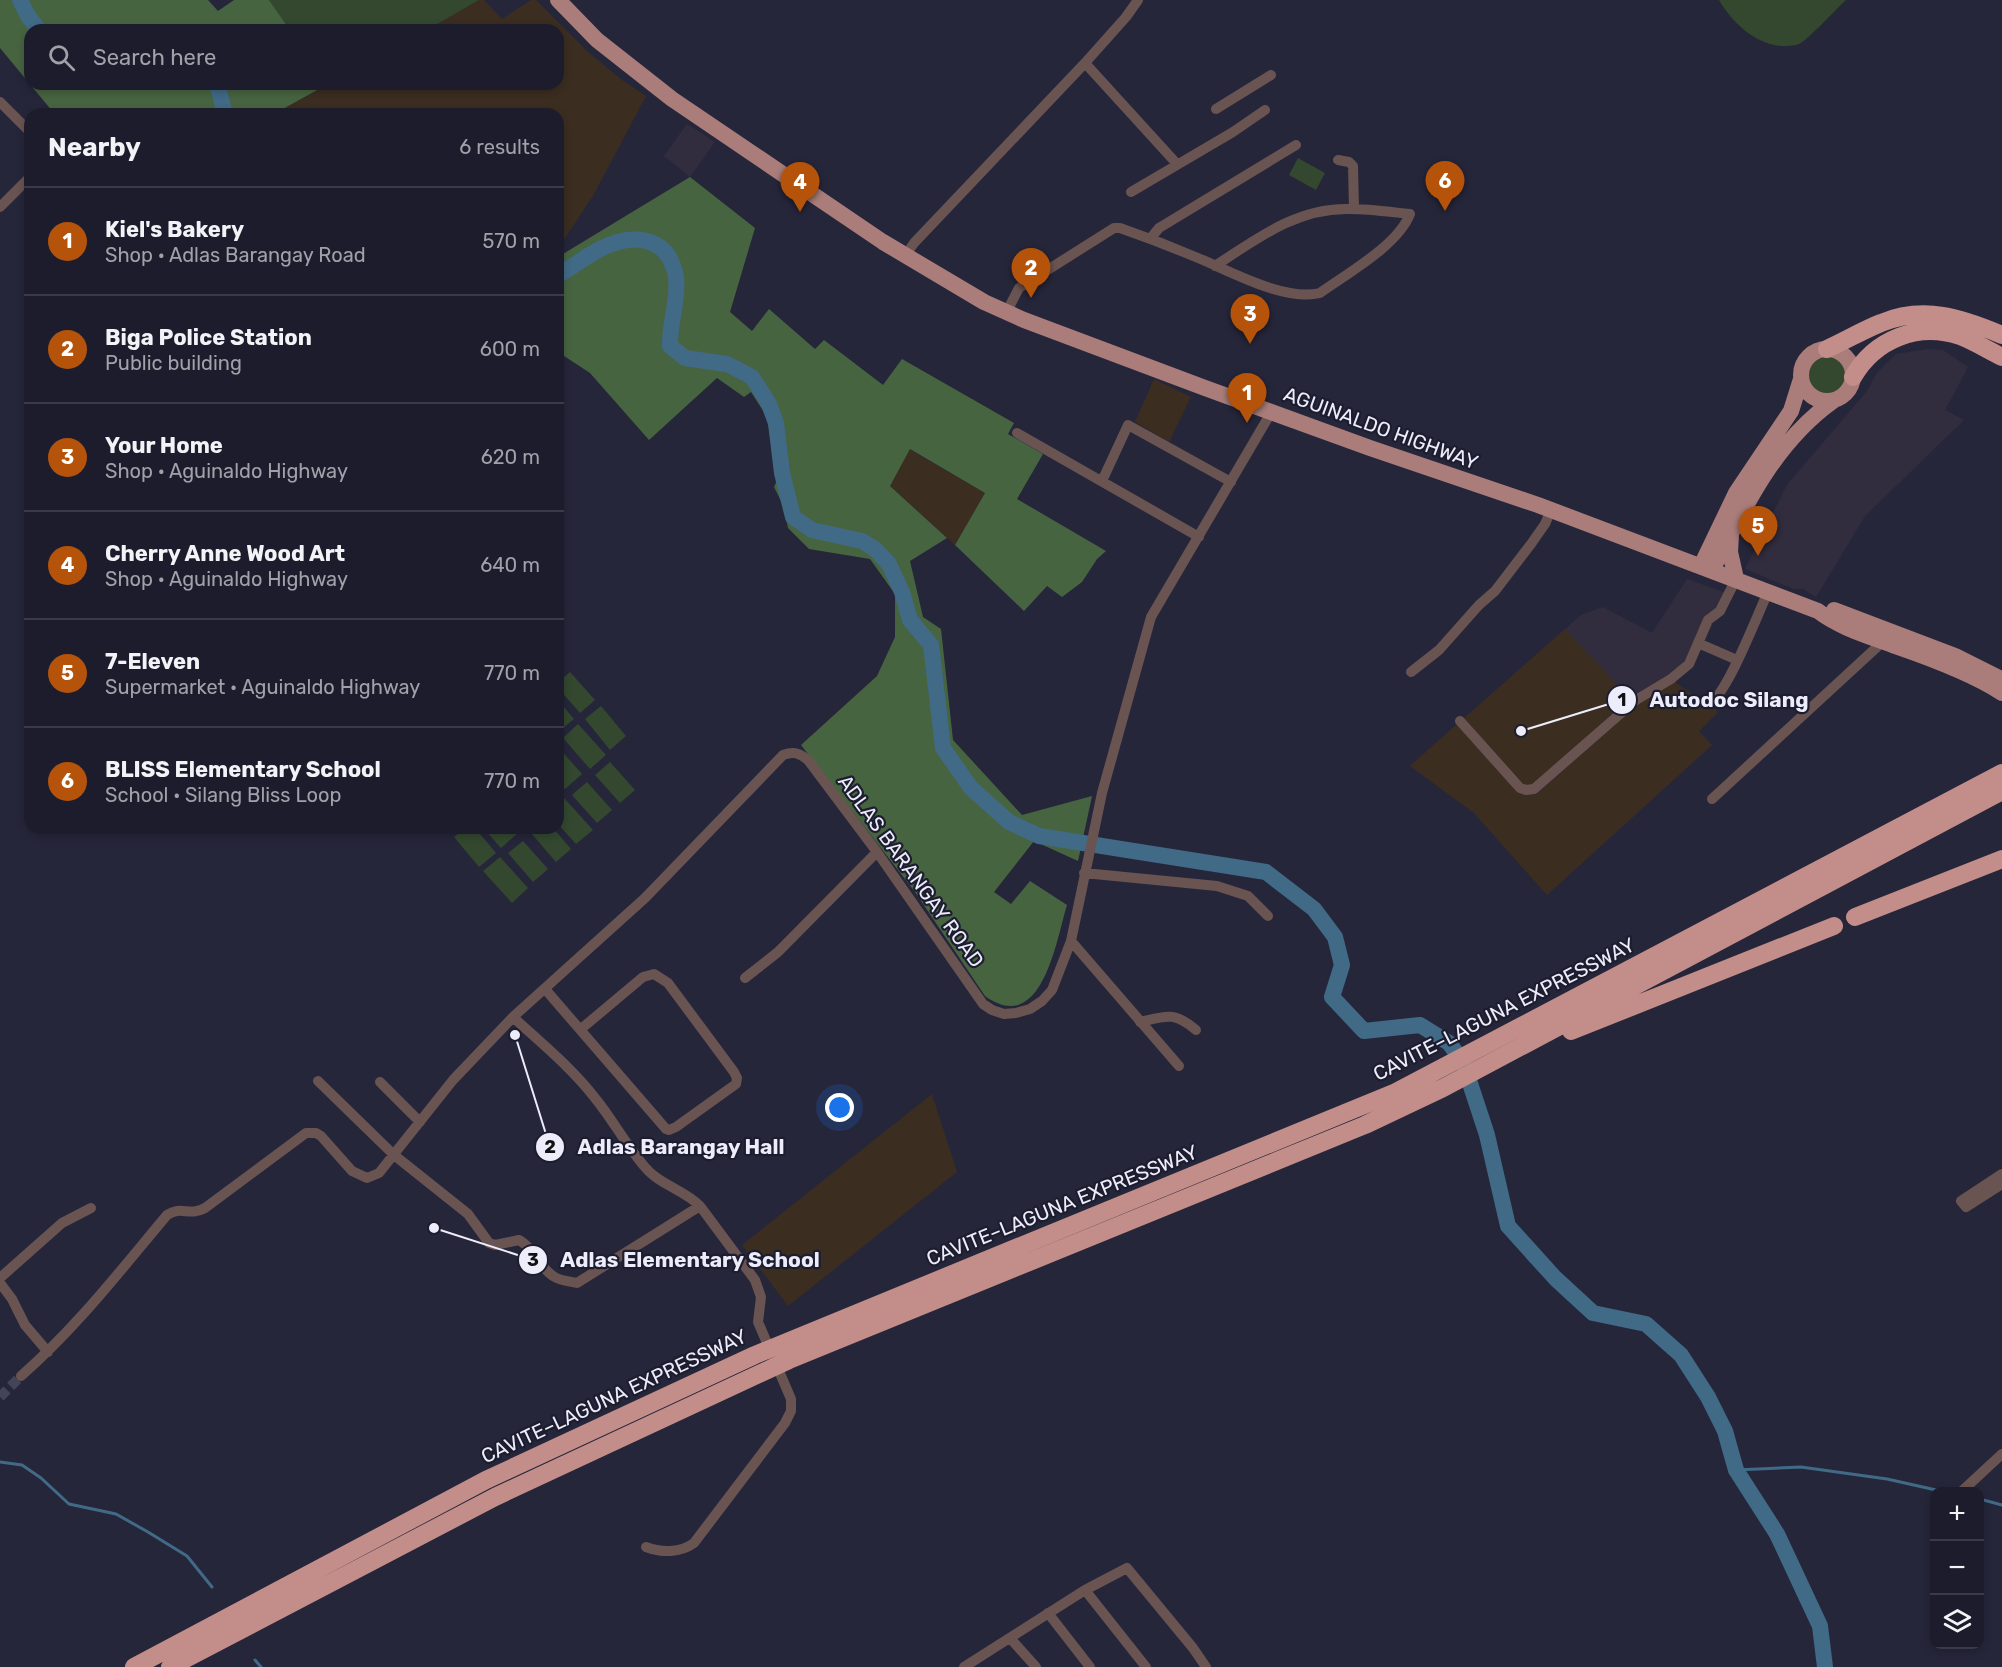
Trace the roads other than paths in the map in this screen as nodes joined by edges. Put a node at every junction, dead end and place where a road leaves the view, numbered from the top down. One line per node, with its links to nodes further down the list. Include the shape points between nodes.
1 (558, 0): 17 (main road, AGUINALDO HIGHWAY, via 597,40 644,78)
2 (1138, 0): 3 (street)
3 (1085, 63): 11 (street); 17 (street)
4 (1271, 75): 6 (street)
5 (0, 102): 8 (street)
6 (1216, 109)
7 (1265, 110): 11 (street)
8 (24, 126)
9 (1296, 145): 16 (street, via 1159,228)
10 (1338, 159): 15 (street, via 1353,166)
11 (1177, 164): 13 (street)
12 (24, 183): 14 (street)
13 (1131, 192)
14 (0, 207)
15 (1354, 209): 18 (street, via 1300,216); 18 (street, via 1410,214 1394,240 1320,293 1286,292)
16 (1150, 239): 18 (street); 19 (street, via 1114,228 1019,288)
17 (905, 256): 19 (main road, AGUINALDO HIGHWAY)
18 (1215, 266)
19 (1006, 313): 26 (main road, AGUINALDO HIGHWAY)
20 (2002, 336): 21 (highway, via 1953,317 1919,314 1883,322)
21 (1827, 349): 23 (main road, via 1843,354); 24 (main road, via 1807,358)
22 (2002, 357): 23 (highway, via 1960,336 1920,332 1882,345)
23 (1853, 377): 25 (main road, via 1847,392)
24 (1801, 379): 25 (main road, via 1816,399); 31 (main road, via 1786,419 1742,483)
25 (1833, 401): 31 (main road, via 1806,422 1781,452)
26 (1272, 411): 29 (street, ADLAS BARANGAY ROAD); 30 (main road, AGUINALDO HIGHWAY)
27 (1017, 433): 28 (street)
28 (1102, 481): 29 (street, via 1128,425); 32 (street)
29 (1231, 482): 32 (street, ADLAS BARANGAY ROAD)
30 (1551, 510): 33 (main road, AGUINALDO HIGHWAY); 41 (street, via 1532,544 1495,591 1439,650)
31 (1725, 531): 33 (main road); 34 (main road); 35 (main road)
32 (1199, 537): 51 (street, ADLAS BARANGAY ROAD, via 1151,617)
33 (1678, 557): 34 (main road, AGUINALDO HIGHWAY)
34 (1707, 568): 35 (main road, AGUINALDO HIGHWAY)
35 (1736, 579): 36 (main road, AGUINALDO HIGHWAY); 39 (street, via 1720,611 1708,620)
36 (1768, 592): 37 (main road, AGUINALDO HIGHWAY); 40 (street)
37 (1818, 610): 38 (main road, AGUINALDO HIGHWAY, via 1831,621); 42 (main road, AGUINALDO HIGHWAY, via 1835,610 1955,657)
38 (1879, 640): 43 (main road, AGUINALDO HIGHWAY); 48 (street, via 1877,647)
39 (1698, 643): 40 (street); 45 (street, via 1681,672 1636,700 1530,791 1520,788)
40 (1737, 660): 44 (street, via 1715,700)
41 (1411, 672)
42 (2002, 680)
43 (2002, 693)
44 (1708, 704)
45 (1460, 721)
46 (2002, 773): 62 (highway, CAVITE–LAGUNA EXPRESSWAY)
47 (2002, 791): 62 (highway, CAVITE–LAGUNA EXPRESSWAY)
48 (1712, 799)
49 (877, 852): 55 (street, ADLAS BARANGAY ROAD, via 983,1004 992,1010 1016,1013 1042,1001 1052,990); 56 (street, via 778,952); 57 (street, ADLAS BARANGAY ROAD, via 808,760 791,752 783,755 645,898)
50 (2002, 859): 53 (highway)
51 (1084, 873): 52 (street, via 1217,886 1248,896); 55 (street, ADLAS BARANGAY ROAD)
52 (1268, 916)
53 (1855, 917)
54 (1834, 926): 62 (highway)
55 (1071, 941): 59 (street)
56 (745, 978)
57 (545, 989): 58 (street, ADLAS BARANGAY ROAD); 60 (street)
58 (513, 1017): 67 (street, ADLAS BARANGAY ROAD, via 453,1080); 71 (street, via 595,1098 644,1166 662,1183)
59 (1140, 1022): 61 (street, via 1173,1016); 63 (street)
60 (581, 1029): 60 (street, via 643,977 654,974 668,982 734,1071 736,1084 669,1130)
61 (1196, 1030)
62 (1482, 1057): 65 (highway, CAVITE–LAGUNA EXPRESSWAY)
63 (1179, 1066)
64 (318, 1081): 68 (street)
65 (1438, 1081): 84 (highway, CAVITE–LAGUNA EXPRESSWAY, via 1356,1110 755,1355 486,1480); 85 (highway, CAVITE–LAGUNA EXPRESSWAY, via 1365,1125 789,1360 495,1497)
66 (380, 1082): 67 (street)
67 (420, 1122): 68 (street, ADLAS BARANGAY ROAD)
68 (394, 1155): 71 (street, via 468,1214 489,1243 519,1240 552,1276 577,1283); 75 (street, ADLAS BARANGAY ROAD, via 379,1173 367,1178 352,1171 321,1136 306,1133 205,1208 194,1213 170,1213)
69 (2002, 1174): 70 (street, via 1963,1204)
70 (2002, 1184)
71 (700, 1206): 79 (street, via 755,1280 761,1298 760,1325 789,1392 791,1411 694,1543 678,1550 656,1551)
72 (91, 1208): 73 (street, via 62,1223)
73 (0, 1278)
74 (0, 1283): 75 (street, via 25,1325)
75 (48, 1352): 76 (street)
76 (21, 1376)
77 (2002, 1454): 78 (street)
78 (1965, 1487)
79 (646, 1547)
80 (1085, 1590): 81 (street); 88 (street); 89 (street, via 1127,1568)
81 (1048, 1613): 82 (street); 87 (street)
82 (1010, 1638): 83 (street); 86 (street)
83 (972, 1665)
84 (134, 1667)
85 (170, 1667)
86 (1036, 1667)
87 (1090, 1667)
88 (1146, 1667)
89 (1206, 1667)

